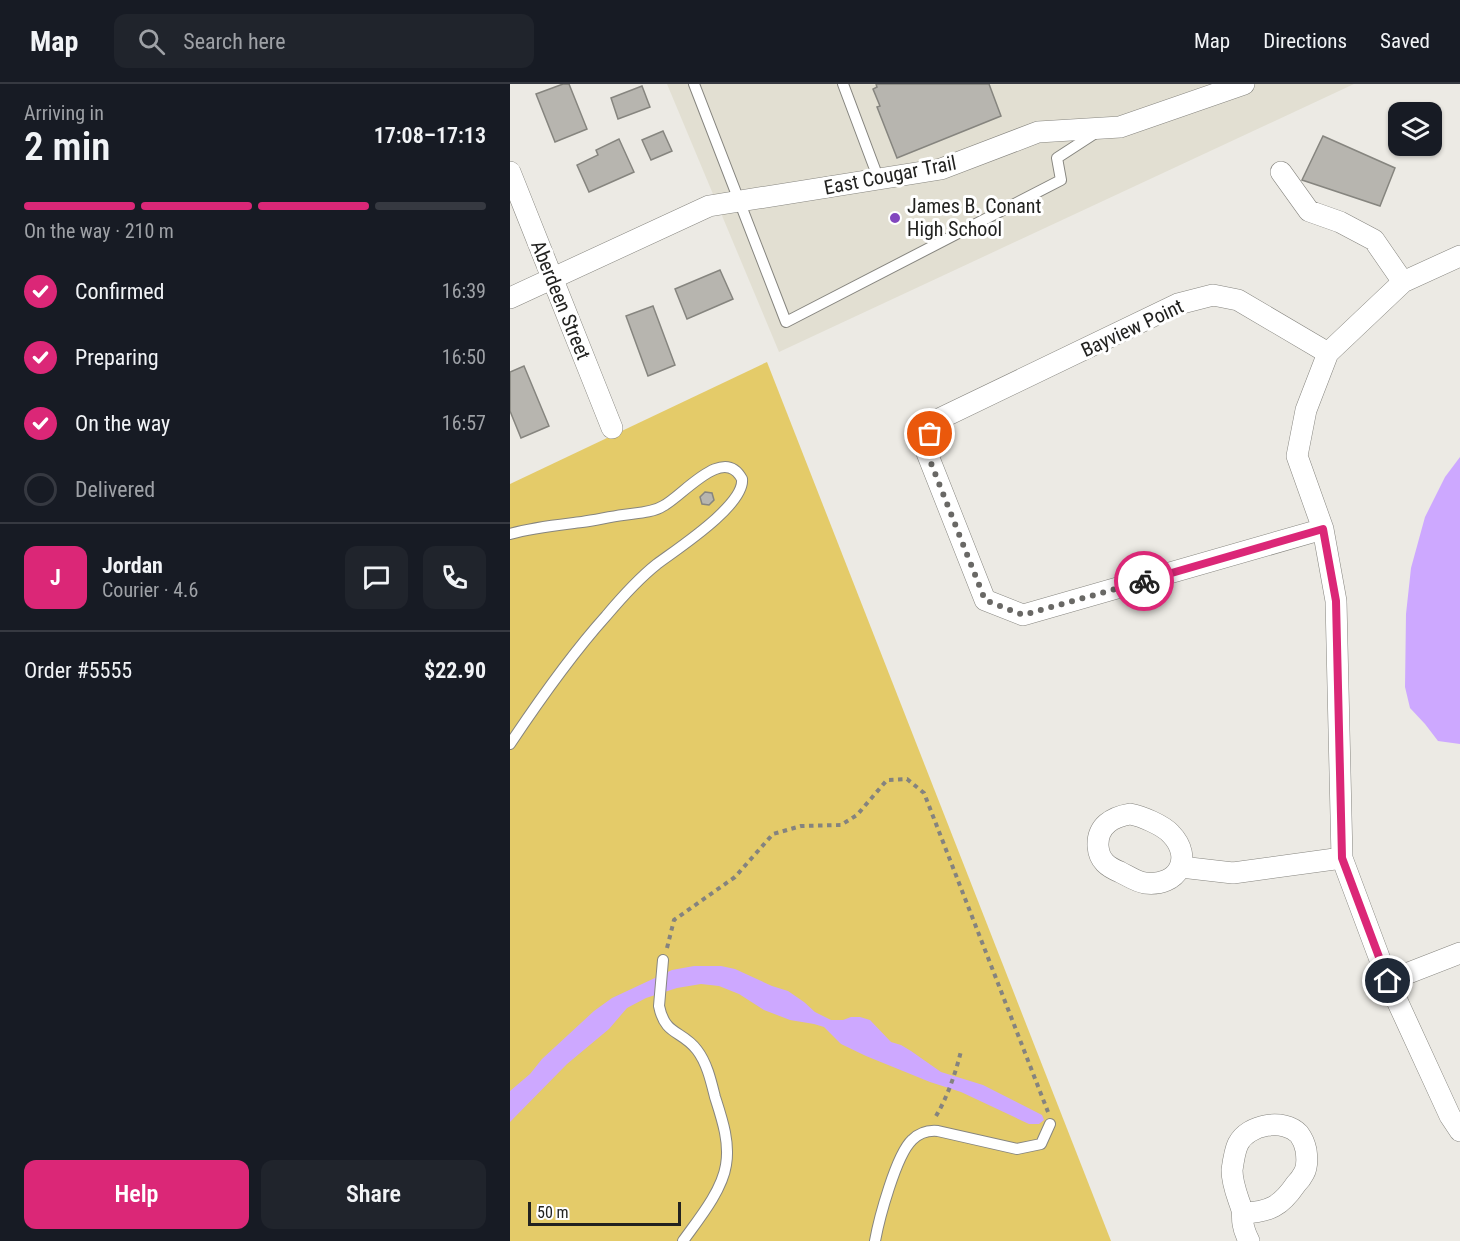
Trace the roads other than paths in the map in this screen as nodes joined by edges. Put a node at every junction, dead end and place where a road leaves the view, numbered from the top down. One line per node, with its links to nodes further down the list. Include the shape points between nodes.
1 (694, 84): 8 (lane)
2 (843, 84): 7 (lane)
3 (1245, 84): 4 (street, East Cougar Trail, via 1120,128)
4 (1103, 128): 7 (street, East Cougar Trail, via 1038,132 941,169); 8 (lane, via 1057,158 1061,180 786,322)
5 (510, 172): 10 (street, Aberdeen Street)
6 (1281, 172): 11 (street, via 1309,211 1374,240)
7 (879, 180): 8 (street, East Cougar Trail)
8 (740, 202): 10 (street, East Cougar Trail, via 709,206)
9 (1460, 256): 11 (street)
10 (552, 278): 12 (street, East Cougar Trail); 14 (street, Aberdeen Street)
11 (1403, 282): 13 (street)
12 (510, 298)
13 (1328, 353): 15 (street, via 1306,410 1297,456); 15 (street, Bayview Point, via 1238,300 1213,295 1178,304 935,421 925,448 985,600 1023,615)
14 (612, 428)
15 (1323, 529): 18 (street, via 1336,601)
16 (510, 534): 17 (lane, via 657,509 719,467 736,471 742,479 741,490 717,518 647,572 603,618 565,664)
17 (510, 744)
18 (1342, 858): 19 (street, via 1233,873); 22 (street)
19 (1181, 867)
20 (1460, 953): 22 (street)
21 (663, 960): 26 (lane, via 659,1006 663,1019 702,1058 726,1140 721,1180)
22 (1388, 981): 24 (street)
23 (1049, 1119): 27 (lane, via 1041,1144 1017,1149 938,1131 918,1135 899,1162)
24 (1460, 1131)
25 (1243, 1213): 28 (street)
26 (683, 1241)
27 (875, 1241)
28 (1249, 1241)

